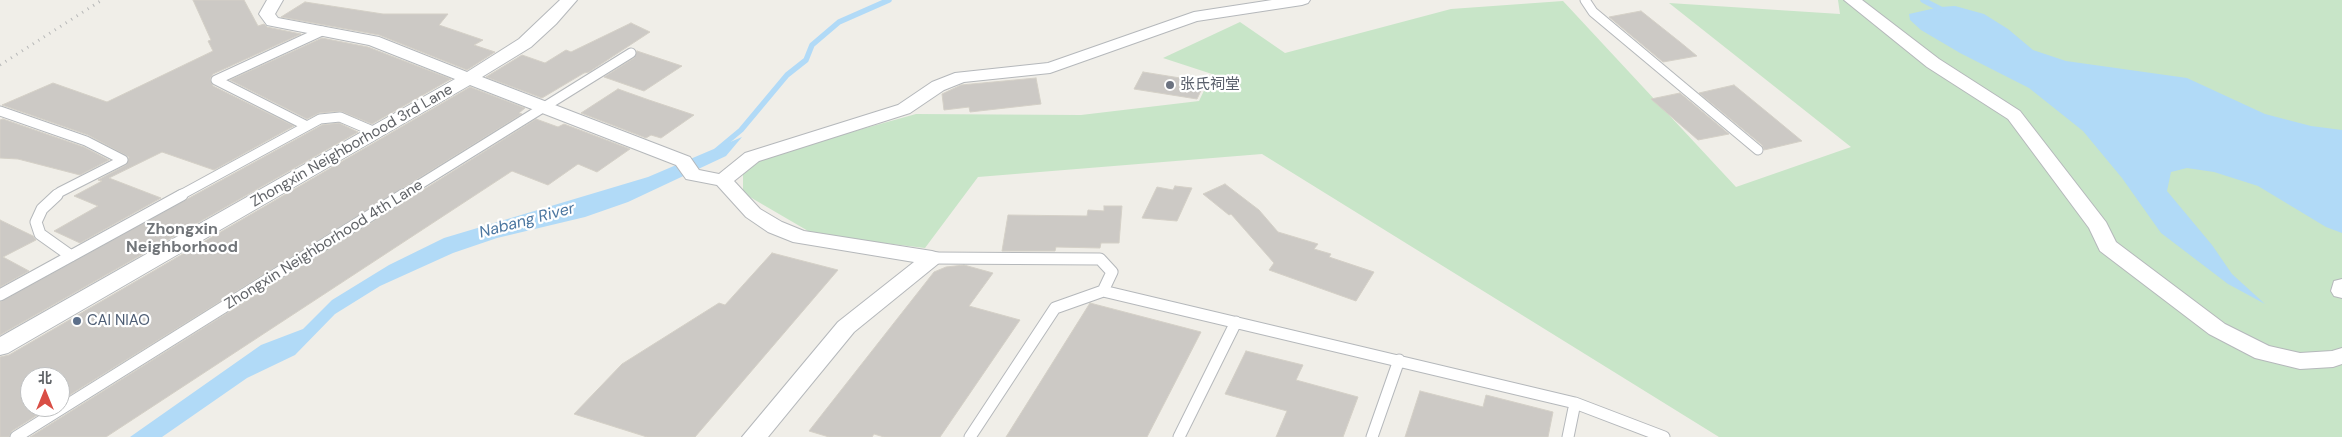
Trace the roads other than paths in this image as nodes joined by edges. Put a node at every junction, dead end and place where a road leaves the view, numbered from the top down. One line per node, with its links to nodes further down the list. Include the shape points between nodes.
1 (275, 0): 6 (street, via 267,14 273,22)
2 (569, 0): 8 (street, Zhongxin Neighborhood 3rd Lane, via 550,22 525,42)
3 (1302, 0): 14 (street, via 1194,17 1050,68 961,77 938,86 904,109 752,157)
4 (1584, 0): 13 (lane, via 1593,12)
5 (1852, 0): 23 (street, via 1933,63 2014,115 2099,227 2107,246 2217,329 2263,352 2300,361)
6 (322, 31): 8 (street, via 373,40); 11 (lane, via 216,80)
7 (631, 53): 9 (lane, Zhongxin Neighborhood 4th Lane)
8 (469, 78): 9 (street); 12 (street, Zhongxin Neighborhood 3rd Lane)
9 (544, 108): 14 (street); 26 (lane, Zhongxin Neighborhood 4th Lane)
10 (0, 111): 15 (lane, via 86,141 123,160 60,192 42,209 36,222 40,234)
11 (307, 126): 12 (lane, via 320,120 340,118); 15 (lane)
12 (374, 132): 22 (street, Zhongxin Neighborhood 3rd Lane)
13 (1758, 150)
14 (724, 180): 16 (street, via 753,213 800,237)
15 (71, 256): 20 (lane)
16 (932, 258): 18 (lane, via 1100,259 1112,272); 27 (street, via 846,328)
17 (2342, 286): 19 (street)
18 (1103, 291): 21 (lane); 28 (lane, via 1055,308)
19 (2342, 291)
20 (0, 295)
21 (1236, 322): 24 (lane); 29 (lane)
22 (0, 348)
23 (2342, 356)
24 (1398, 360): 25 (lane); 30 (lane)
25 (1575, 403): 31 (lane); 32 (lane)
26 (16, 437)
27 (754, 437)
28 (970, 437)
29 (1179, 437)
30 (1372, 437)
31 (1568, 437)
32 (1664, 437)

